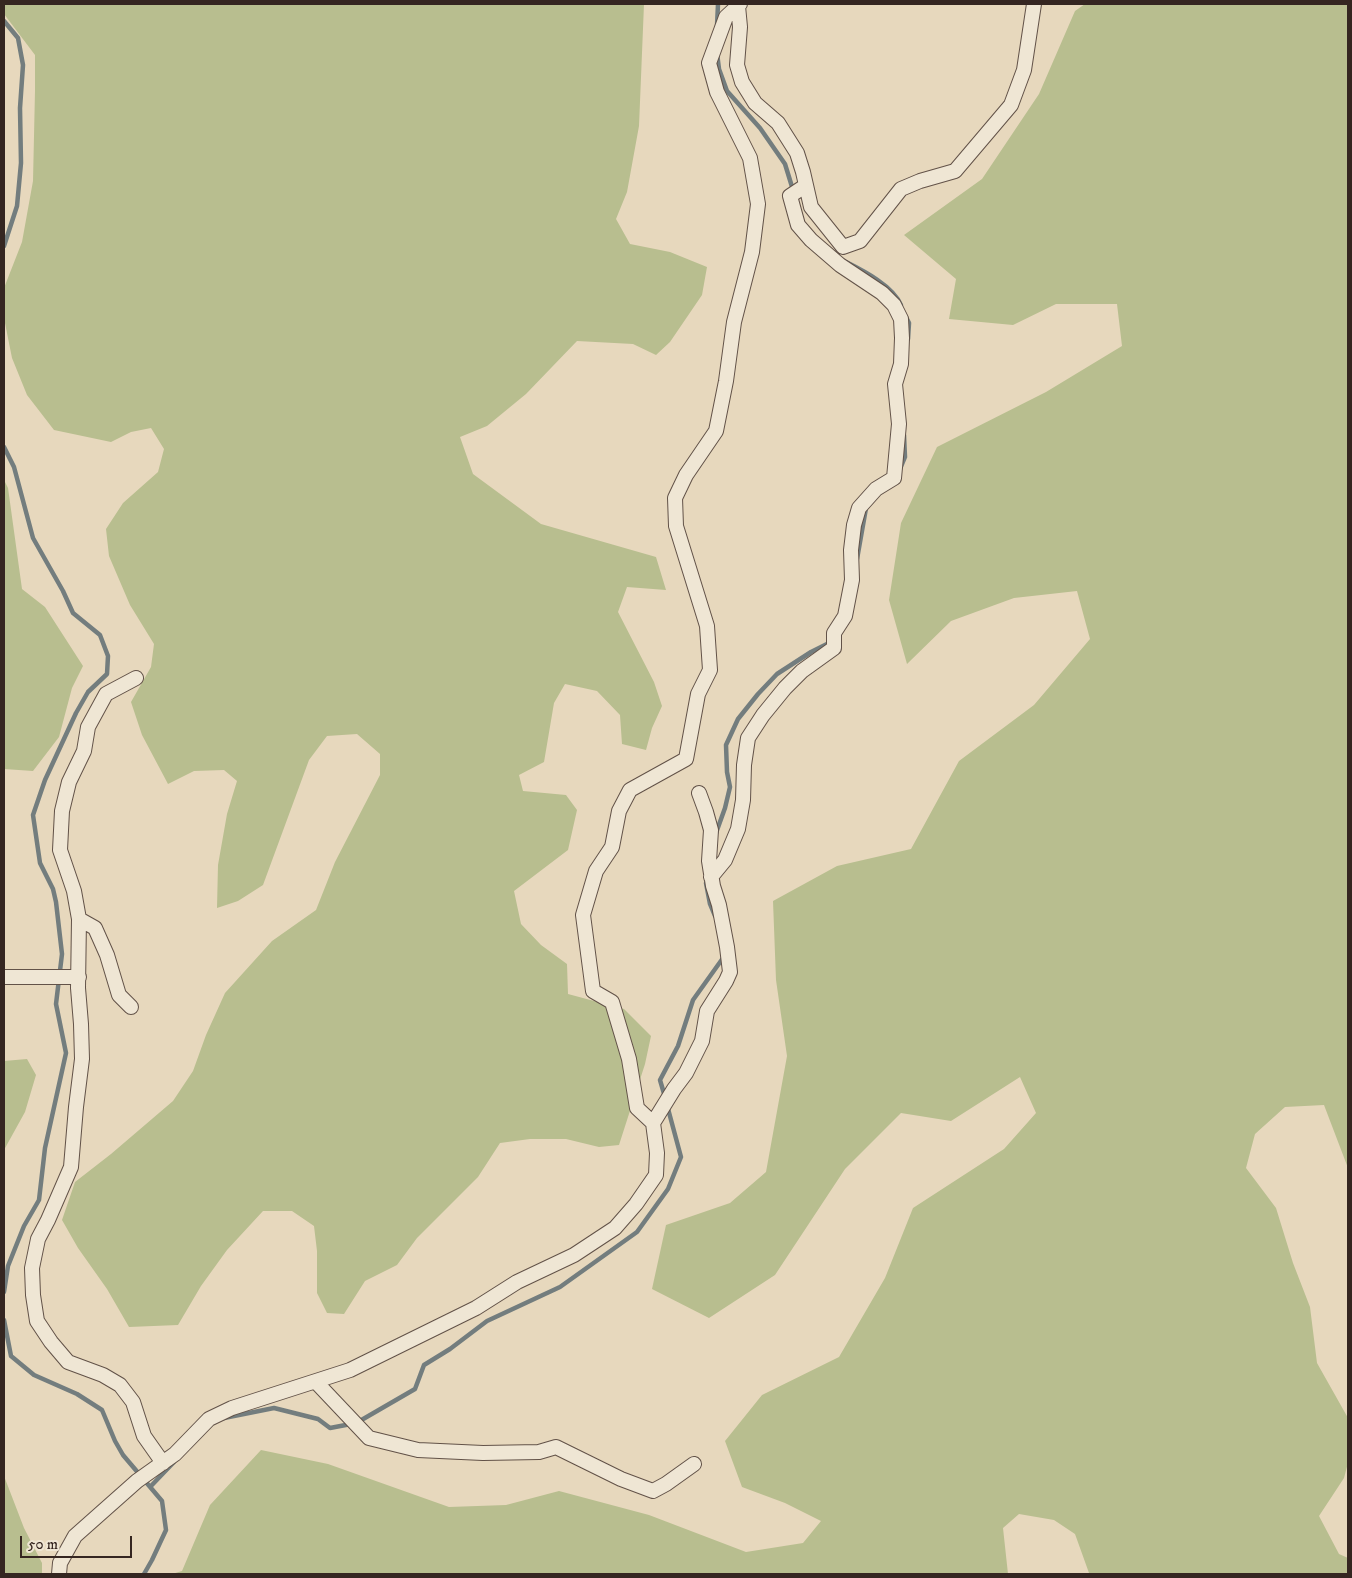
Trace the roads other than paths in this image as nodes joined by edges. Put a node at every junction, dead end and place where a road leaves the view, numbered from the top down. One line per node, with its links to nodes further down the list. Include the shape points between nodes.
1 (1034, 4): 3 (street, via 1024,70 1011,105 955,172 920,181 901,190 860,241 843,247 811,207)
2 (739, 5): 3 (street, via 737,65 742,82 755,103 778,123 797,153); 11 (street, via 726,17 709,64 717,92 750,158 758,204 752,252 734,322 716,432 686,475 675,498 676,526 707,626 710,670 698,694 686,759 630,790 619,811 612,847 596,871 583,915 593,991 612,1002 629,1059 636,1108)
3 (804, 187): 6 (street, via 790,196 798,225 840,265 894,305 900,319 901,364 895,384 899,424 894,478 876,489 859,508 851,550 852,580 845,616 834,633 834,648 785,688 748,738 738,829 725,860)
4 (136, 678): 7 (street, via 106,694 88,727 84,751 69,782 62,810 60,850 74,891)
5 (699, 793): 6 (street, via 711,830)
6 (711, 877): 11 (street, via 720,905 730,972 707,1011 702,1041)
7 (79, 919): 9 (street); 10 (street, via 95,928 119,995)
8 (4, 977): 9 (street)
9 (74, 977): 14 (street, via 82,1059 71,1168 38,1239 32,1268 37,1321 68,1362 120,1385 133,1402)
10 (131, 1007)
11 (653, 1122): 12 (street, via 656,1175 615,1228 574,1255 517,1282 476,1308 350,1370)
12 (316, 1382): 13 (street, via 368,1438 418,1450 539,1452 556,1446 621,1479 653,1491); 14 (street, via 232,1408 209,1420)
13 (694, 1464)
14 (157, 1467): 15 (street, via 75,1536 60,1563)
15 (59, 1574)

